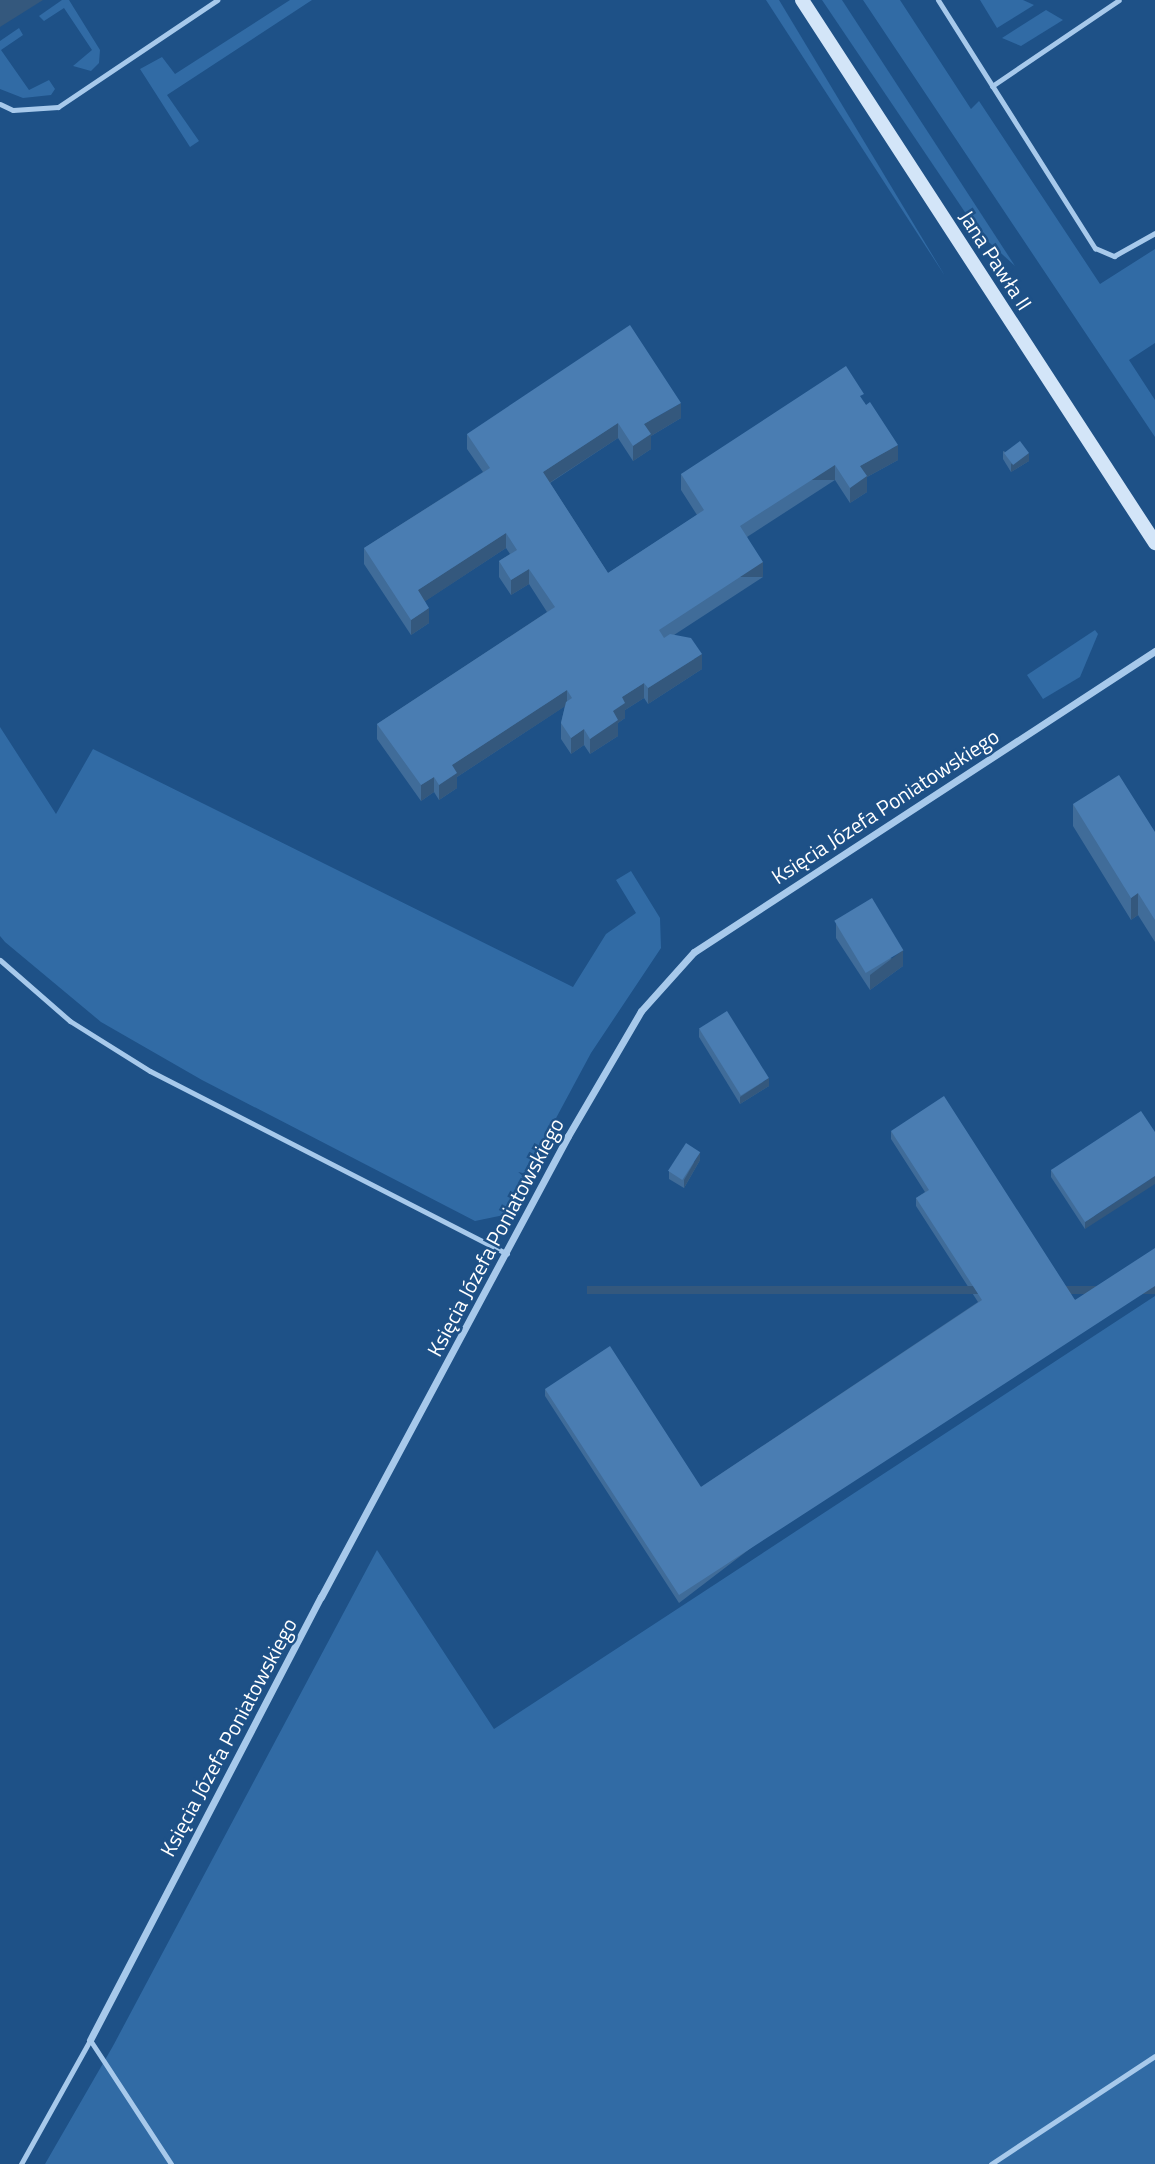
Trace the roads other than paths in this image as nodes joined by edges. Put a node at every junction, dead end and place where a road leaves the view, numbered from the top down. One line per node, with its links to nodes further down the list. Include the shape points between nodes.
1 (217, 0): 6 (lane, via 58,107 13,110)
2 (802, 0): 8 (main road, Jana Pawła II)
3 (938, 0): 5 (lane)
4 (1119, 0): 5 (lane)
5 (992, 86): 7 (lane, via 1095,248 1114,256)
6 (0, 104)
7 (1155, 233)
8 (1155, 543)
9 (1155, 651): 11 (street, Księcia Józefa Poniatowskiego, via 694,952 642,1011 612,1056)
10 (0, 960): 11 (lane, via 70,1021 150,1071)
11 (507, 1254): 12 (street, Księcia Józefa Poniatowskiego, via 321,1597)
12 (90, 2040): 14 (lane); 15 (lane)
13 (1155, 2056): 16 (lane)
14 (21, 2164)
15 (171, 2164)
16 (991, 2164)

